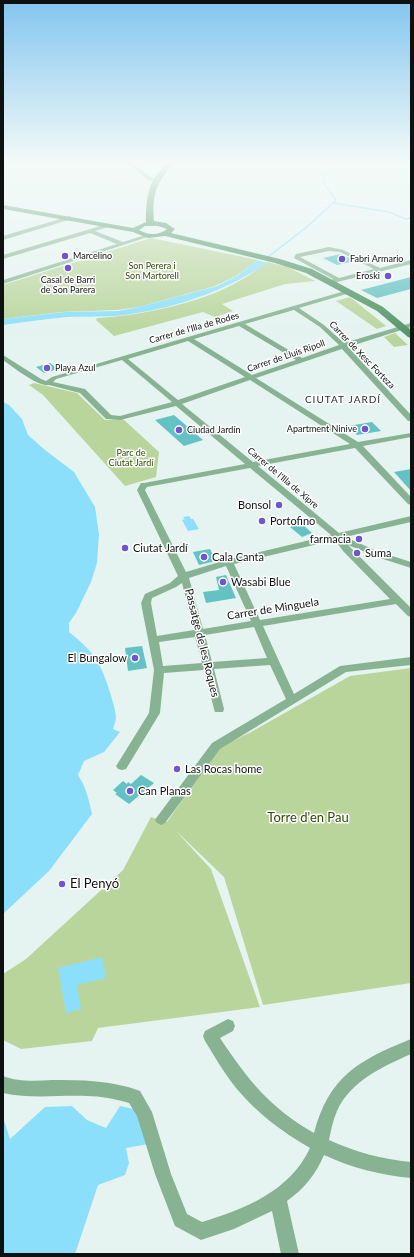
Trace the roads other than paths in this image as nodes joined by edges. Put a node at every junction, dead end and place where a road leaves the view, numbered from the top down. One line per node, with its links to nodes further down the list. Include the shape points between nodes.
1 (61, 221): 10 (street)
2 (82, 221): 5 (street)
3 (150, 221): 4 (street)
4 (150, 224): 6 (street, via 138,226); 8 (street, via 167,226 171,230)
5 (107, 226): 6 (street); 7 (street)
6 (135, 230): 9 (street)
7 (90, 231): 11 (street); 12 (street)
8 (166, 234): 9 (street); 17 (street, via 277,260 309,271)
9 (148, 236): 11 (street)
10 (3, 238)
11 (122, 244): 15 (street)
12 (3, 257)
13 (411, 262): 14 (street)
14 (380, 270): 16 (street); 16 (street, via 341,251 329,249 298,255 297,258)
15 (5, 280)
16 (339, 280): 17 (street)
17 (330, 282): 18 (street)
18 (348, 292): 19 (street, Carrer de l'Illa de Rodes); 22 (street, via 380,309)
19 (295, 308): 20 (street, Carrer de l'Illa de Rodes); 25 (street, Carrer de Xesc Forteza, via 322,326)
20 (240, 324): 24 (street, Carrer de l'Illa de Rodes); 28 (street)
21 (411, 325): 22 (street, Carrer de Lluís Ripoll)
22 (402, 327): 23 (street); 25 (street, Carrer de Lluís Ripoll)
23 (411, 336)
24 (190, 339): 27 (street, Carrer de l'Illa de Rodes); 29 (street)
25 (342, 346): 28 (street, Carrer de Lluís Ripoll); 32 (street, Carrer de Xesc Forteza)
26 (3, 358): 30 (street)
27 (123, 358): 30 (street, Carrer de l'Illa de Rodes, via 54,378); 31 (street, Carrer de l'Illa de Xipre)
28 (301, 360): 29 (street, Carrer de Lluís Ripoll)
29 (252, 377): 31 (street, Carrer de Lluís Ripoll); 34 (street)
30 (46, 384): 31 (street, Carrer de Lluís Ripoll, via 82,391 109,417 120,418)
31 (177, 403): 35 (street, Carrer de l'Illa de Xipre)
32 (411, 419)
33 (411, 435): 34 (street)
34 (357, 445): 35 (street); 36 (street)
35 (252, 465): 38 (street, Carrer de l'Illa de Xipre); 41 (street, Passatge de les Roques, via 144,485 141,490)
36 (411, 502)
37 (411, 519): 38 (street)
38 (338, 537): 39 (street); 40 (street, via 367,551); 42 (street, via 346,549)
39 (229, 562): 41 (street); 44 (street)
40 (411, 565)
41 (183, 577): 45 (street, Passatge de les Roques); 46 (street, via 173,585 148,596 146,603)
42 (397, 601): 43 (street); 44 (street, Carrer de Minguela)
43 (411, 614)
44 (257, 623): 45 (street, Carrer de Minguela); 47 (street)
45 (200, 632): 46 (street, Carrer de Minguela); 49 (street, Passatge de les Roques)
46 (154, 640): 50 (street)
47 (274, 661): 49 (street); 51 (street)
48 (411, 662): 51 (street, via 344,669)
49 (208, 666): 50 (street); 52 (street, Passatge de les Roques)
50 (163, 669): 53 (street, via 154,713)
51 (292, 701): 54 (street, via 216,746)
52 (219, 709)
53 (122, 766)
54 (161, 820)
55 (228, 1026): 58 (street, via 210,1036 242,1083 274,1116)
56 (411, 1046): 58 (street, via 372,1065 346,1085 336,1096 327,1114)
57 (3, 1084): 60 (street, via 26,1089 89,1088 116,1091 134,1097 144,1112 180,1220 201,1231 240,1218)
58 (320, 1146): 59 (street, via 355,1160); 60 (street, via 305,1174)
59 (411, 1170)
60 (278, 1198): 61 (street)
61 (290, 1254)

